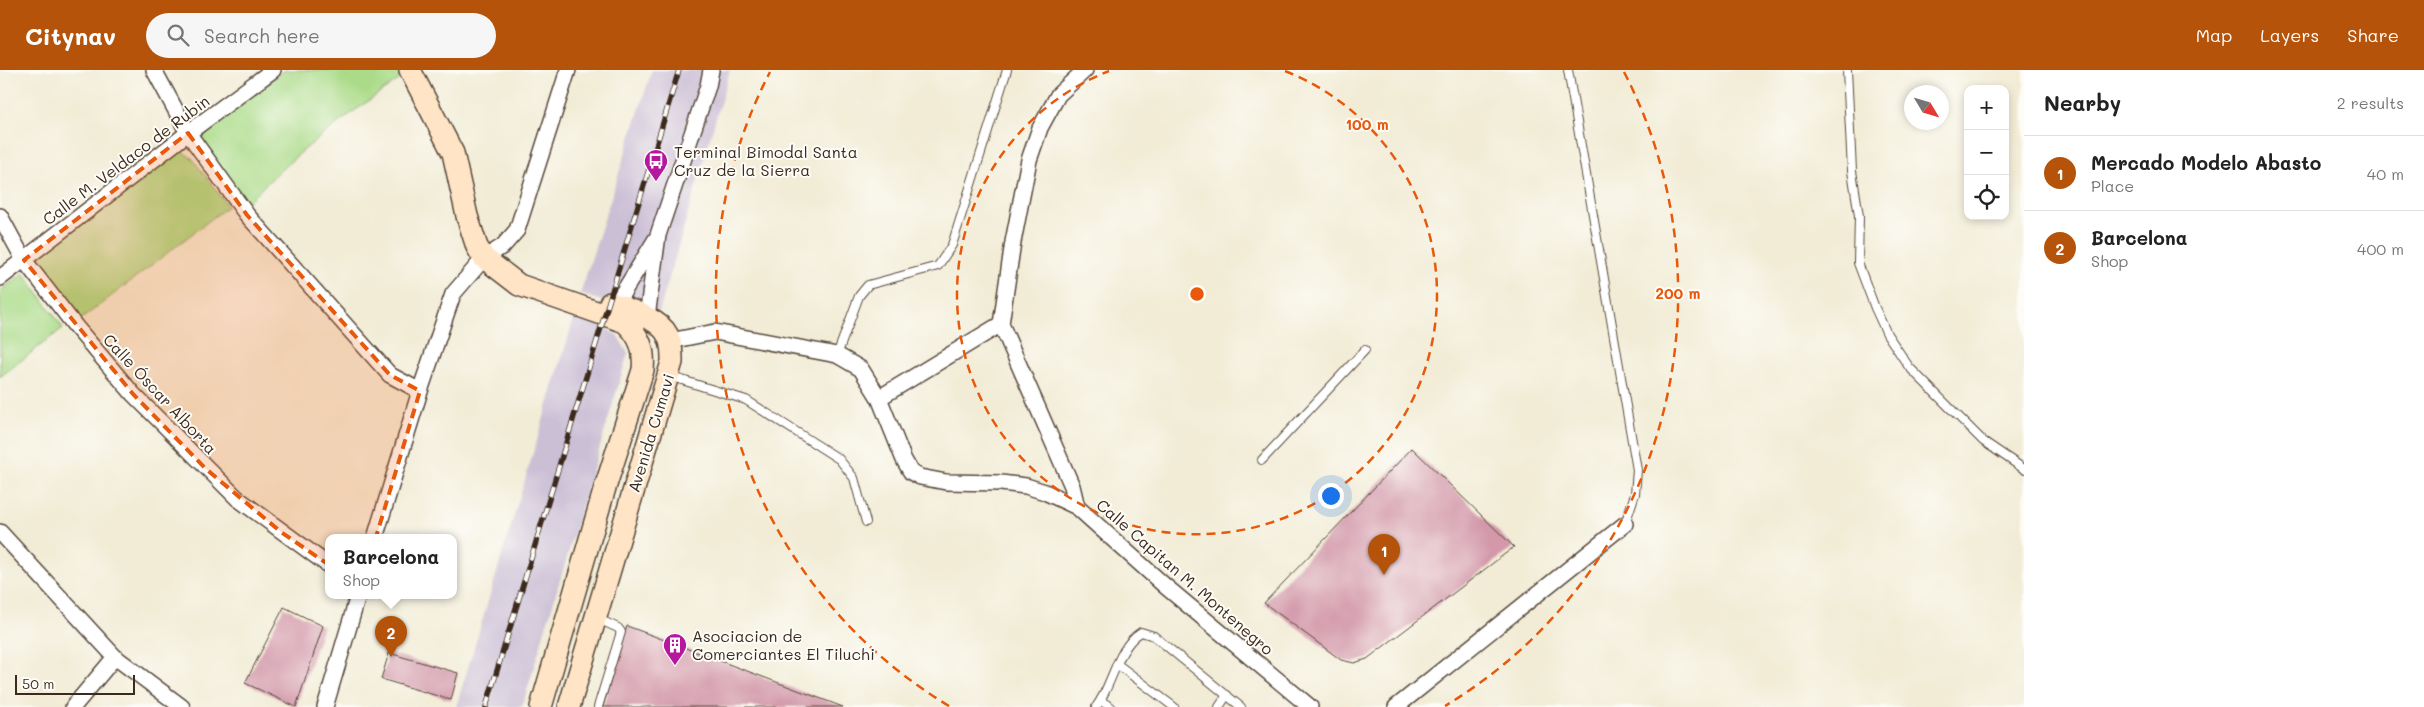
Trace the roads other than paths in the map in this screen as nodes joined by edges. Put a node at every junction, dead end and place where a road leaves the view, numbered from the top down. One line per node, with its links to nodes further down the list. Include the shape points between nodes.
1 (154, 70): 10 (street)
2 (273, 70): 10 (street, Calle M. Veldaco de Rubin)
3 (410, 70): 14 (street, via 453,153 477,247)
4 (568, 70): 14 (street, via 517,230)
5 (711, 70): 12 (street)
6 (1007, 70): 21 (lane, via 952,245 938,266 868,285 859,296)
7 (1085, 70): 18 (street, via 1058,95 1040,128 1029,160)
8 (1568, 70): 31 (lane, via 1636,470 1635,494)
9 (1848, 70): 26 (lane, via 1858,264 1875,308 1887,334 1909,367 1983,441)
10 (188, 133): 13 (street, Calle M. Veldaco de Rubin); 23 (street, via 247,215 390,375)
11 (0, 216): 13 (street, Calle Óscar Alborta)
12 (658, 235): 16 (street); 17 (street)
13 (24, 260): 15 (street, Calle M. Veldaco de Rubin); 34 (street, Calle Óscar Alborta, via 133,394 206,469 237,498)
14 (492, 265): 16 (street); 23 (street, via 453,294); 27 (street, Avenida Cumavi, via 519,285 625,322 641,342 643,370)
15 (0, 278)
16 (616, 304): 17 (street)
17 (647, 317): 19 (street, via 666,330)
18 (1001, 324): 24 (street); 29 (street, Calle Capitan M. Montenegro, via 1072,486)
19 (670, 341): 21 (street, via 715,332); 22 (street, Avenida Cumavi, via 672,362)
20 (1365, 350): 25 (lane)
21 (836, 355): 24 (street, via 861,369)
22 (669, 376): 28 (street, Avenida Cumavi); 30 (lane, via 746,400 839,459 854,478)
23 (420, 391): 33 (street)
24 (880, 398): 29 (street, via 904,460 911,472 920,478 1026,486)
25 (1262, 460)
26 (2024, 469)
27 (604, 491): 28 (street); 44 (street, Avenida Cumavi)
28 (632, 498): 36 (street, Avenida Cumavi)
29 (1077, 507): 51 (street, Calle Capitan M. Montenegro, via 1165,586)
30 (866, 522)
31 (1625, 524): 52 (street)
32 (0, 532): 37 (street)
33 (376, 534)
34 (325, 563)
35 (357, 599): 43 (street)
36 (596, 618): 45 (street, Avenida Cumavi); 46 (lane, via 621,632)
37 (115, 657): 41 (street); 42 (street)
38 (1117, 664): 39 (lane, via 1134,636 1147,633); 40 (lane); 48 (lane)
39 (1226, 695): 49 (lane); 50 (lane)
40 (1099, 704): 47 (lane)
41 (73, 707)
42 (182, 707)
43 (325, 707)
44 (542, 707)
45 (569, 707)
46 (598, 707)
47 (1111, 707)
48 (1174, 707)
49 (1219, 707)
50 (1241, 707)
51 (1310, 707)
52 (1396, 707)

